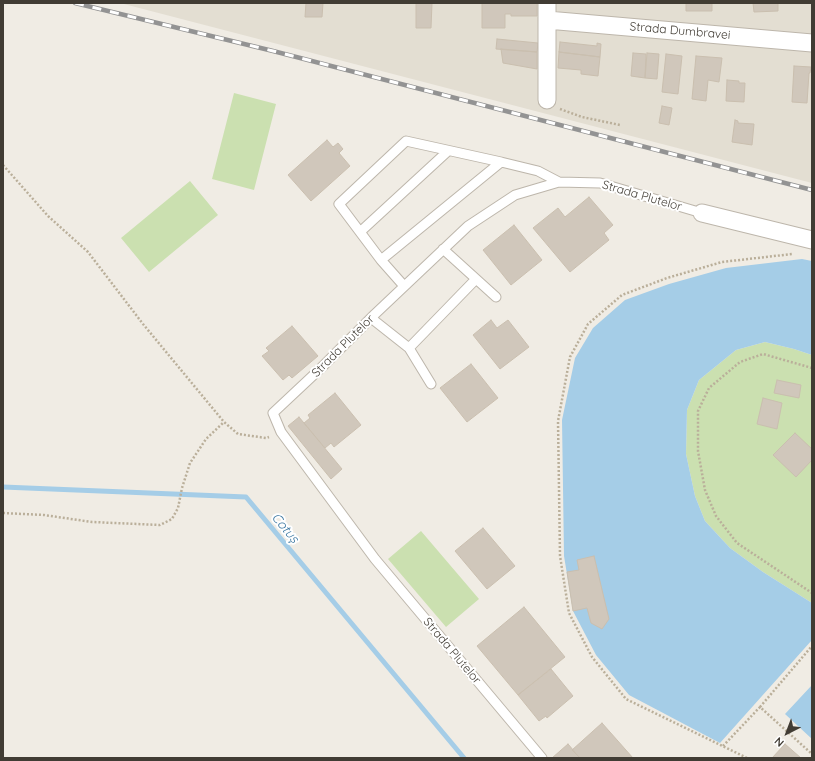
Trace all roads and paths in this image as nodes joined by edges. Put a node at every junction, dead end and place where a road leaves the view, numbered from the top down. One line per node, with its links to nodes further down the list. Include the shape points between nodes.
1 (547, 11): 2 (street, Strada Dumbravei); 3 (street)
2 (812, 43)
3 (552, 104): 4 (path, via 582,117)
4 (620, 125)
5 (448, 151): 6 (lane); 10 (lane); 10 (lane, via 406,141 339,204)
6 (501, 162): 8 (lane, via 538,171); 14 (lane)
7 (3, 165): 22 (path, via 48,216 88,252 143,324)
8 (559, 182): 9 (lane, Strada Plutelor, via 600,182); 12 (lane, Strada Plutelor, via 515,195 468,226)
9 (702, 213): 11 (street, Strada Plutelor)
10 (360, 232): 14 (lane)
11 (812, 240)
12 (443, 249): 15 (lane); 16 (lane, Strada Plutelor)
13 (797, 253): 28 (path, via 722,262 667,278 622,295 588,324 570,357 558,421 560,556 569,612 592,658 626,699)
14 (381, 260): 16 (lane)
15 (476, 279): 17 (lane); 19 (lane)
16 (404, 286): 18 (lane, Strada Plutelor)
17 (496, 297)
18 (371, 318): 19 (lane); 23 (lane, Strada Plutelor, via 273,413)
19 (409, 348): 21 (lane)
20 (812, 368): 25 (path, via 763,354 740,362 709,388 698,411 698,451 705,490 716,516 737,543)
21 (431, 384)
22 (224, 422): 23 (path, via 238,434 266,438); 24 (path, via 206,439 190,463 178,508 172,519 160,525 92,522 44,515)
23 (281, 432): 30 (lane, Strada Plutelor, via 376,559)
24 (3, 513)
25 (812, 593)
26 (812, 646): 27 (path)
27 (760, 707): 28 (path); 29 (path)
28 (723, 746): 31 (path)
29 (812, 754)
30 (542, 758)
31 (747, 758)

